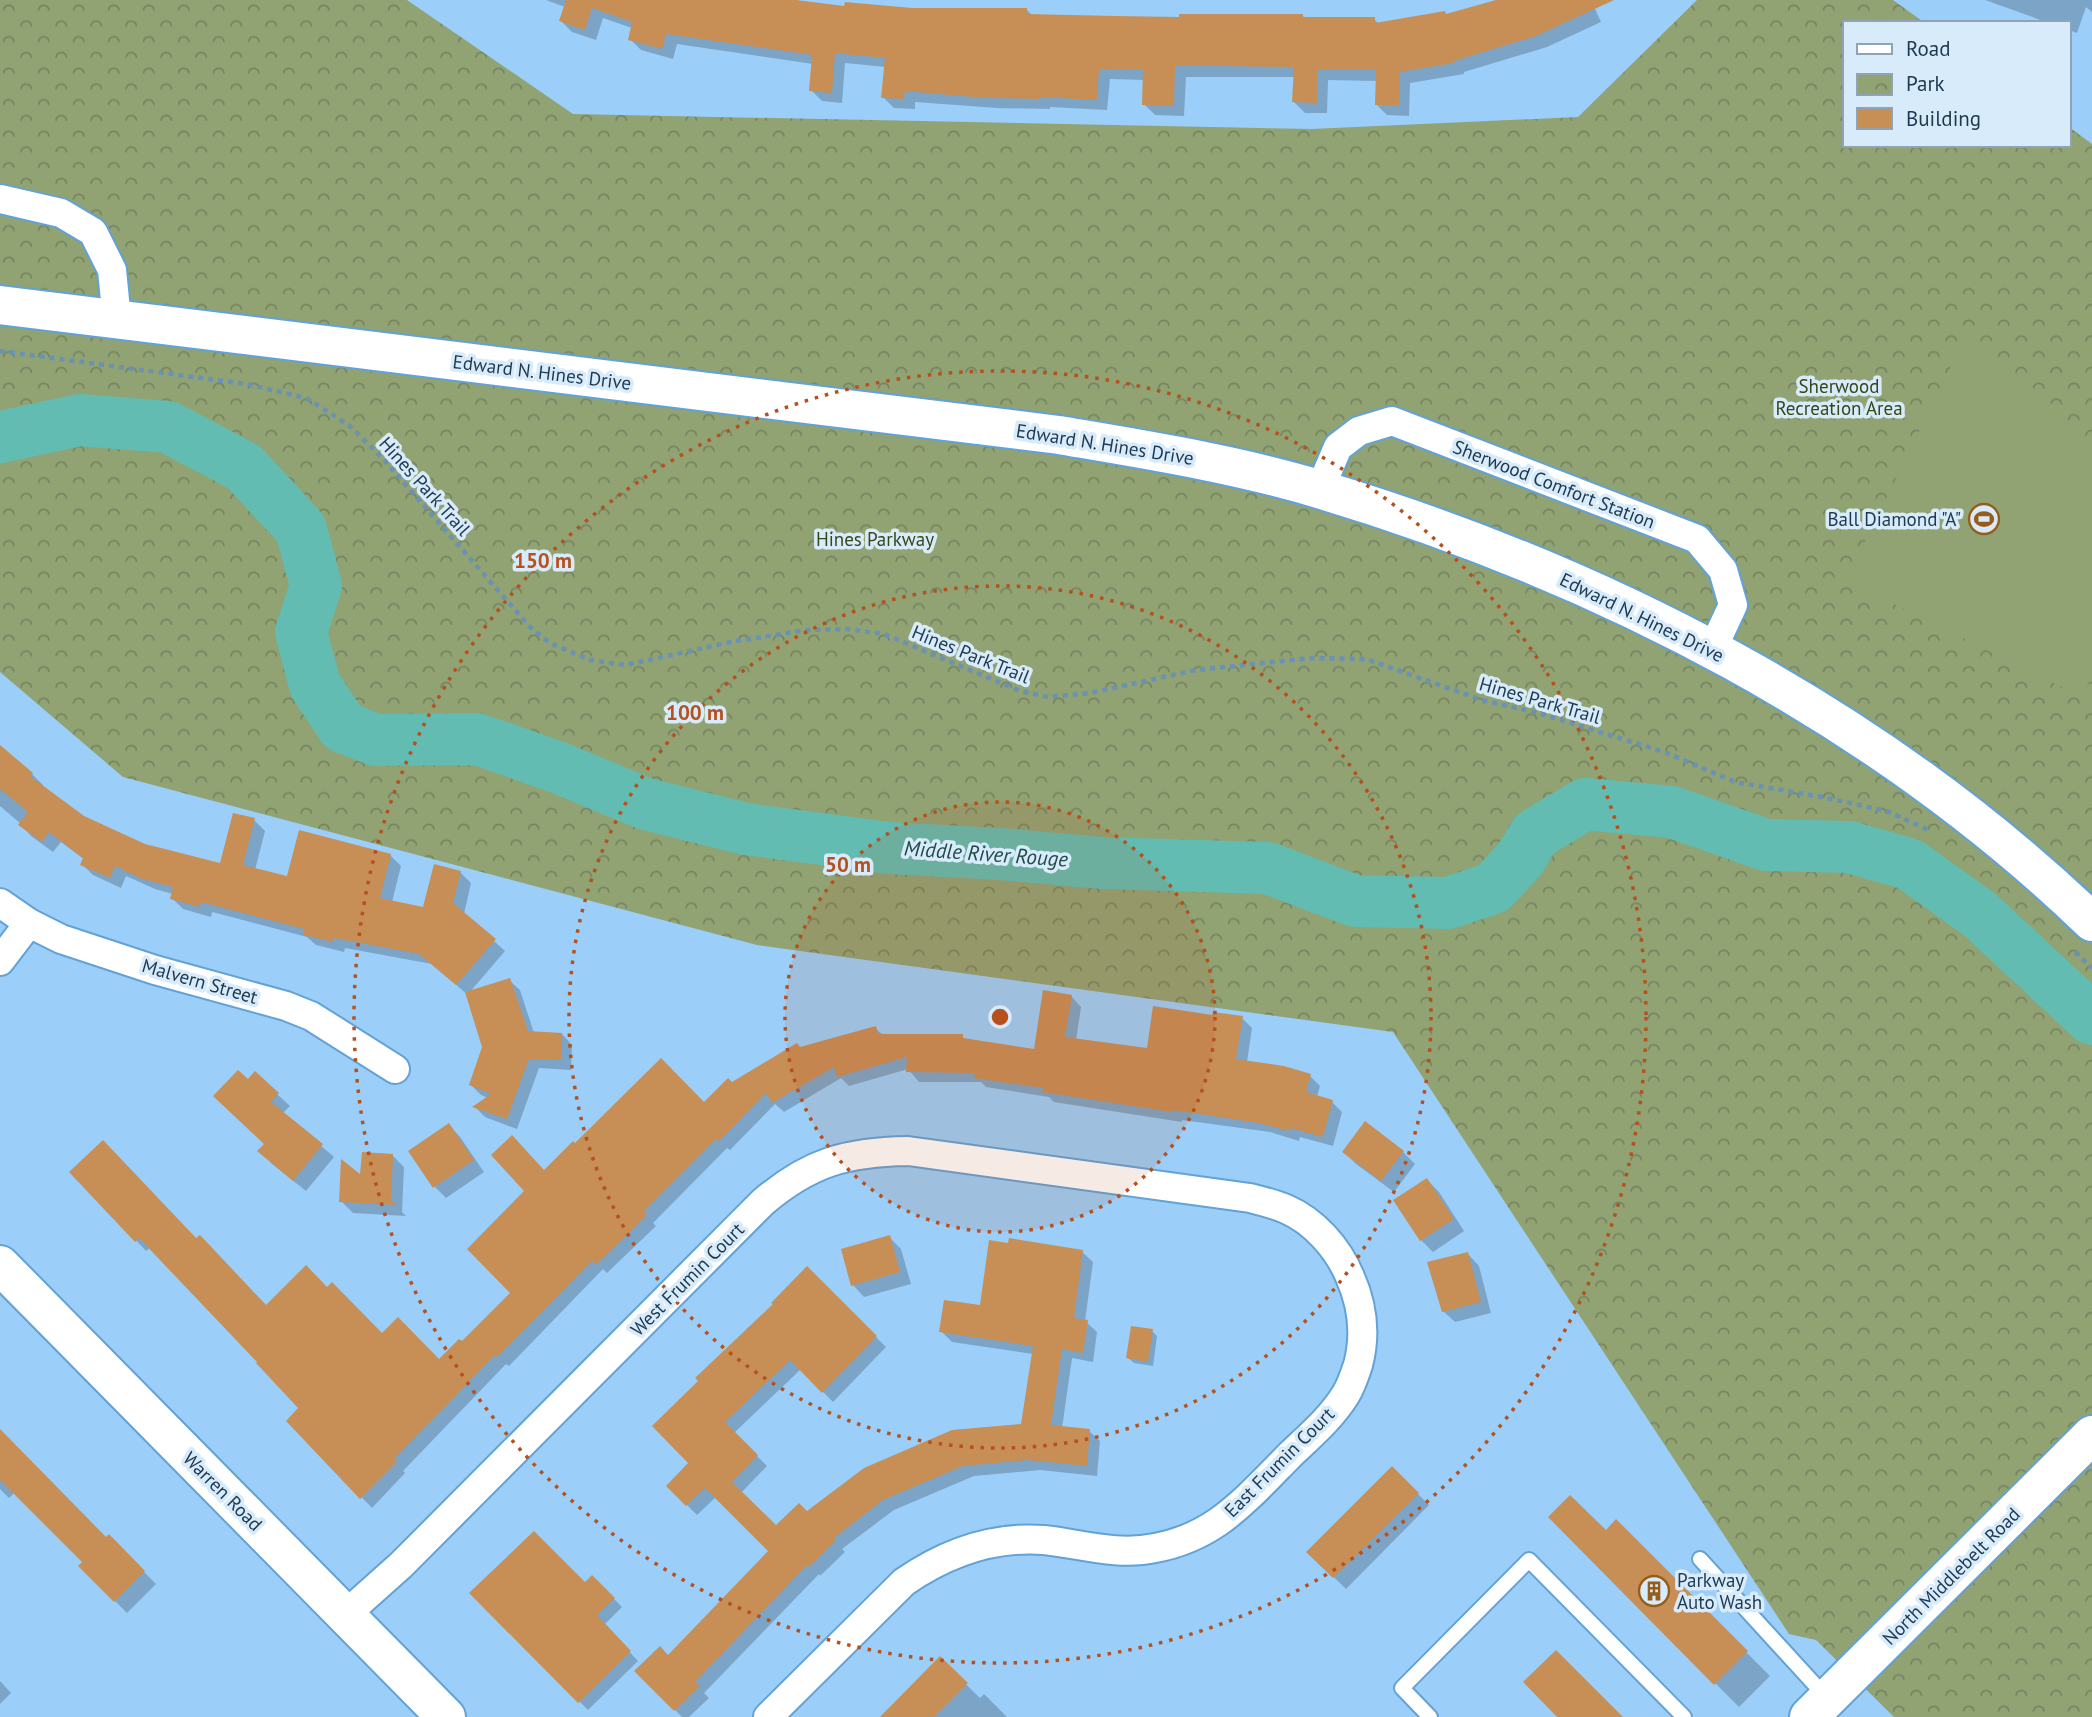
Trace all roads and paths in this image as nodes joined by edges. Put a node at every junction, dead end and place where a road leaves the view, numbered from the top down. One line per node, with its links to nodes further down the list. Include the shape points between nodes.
1 (0, 199): 3 (street, via 61,213 93,232 112,270)
2 (0, 305): 3 (street, Edward N. Hines Drive)
3 (117, 320): 5 (street, Edward N. Hines Drive, via 1059,435 1189,457)
4 (0, 351): 7 (path, Hines Park Trail, via 246,383 306,398 350,426 384,460 530,627 550,643 590,660 625,664 807,630 847,629 884,634 1020,691 1048,696 1090,693 1196,670 1311,658 1366,659 1482,699 1667,753 1735,782 1887,811)
5 (1320, 489): 6 (street, Edward N. Hines Drive, via 1487,545); 6 (street, Sherwood Comfort Station, via 1338,447 1359,431 1392,421 1698,539 1723,570 1733,605)
6 (1712, 650): 10 (street, Edward N. Hines Drive, via 1775,684 1948,799 2019,854)
7 (1929, 831)
8 (0, 903): 9 (street, Malvern Street)
9 (29, 923): 11 (street); 13 (street, Malvern Street, via 61,939 155,970 286,1006 311,1016)
10 (2083, 936): 12 (path)
11 (0, 961)
12 (2092, 968)
13 (395, 1069)
14 (1120, 1180): 18 (street, West Frumin Court, via 908,1151 855,1154 804,1172 763,1202); 21 (street, East Frumin Court, via 1276,1205 1325,1237 1344,1263 1362,1317 1358,1364 1346,1394 1251,1494 1219,1521 1180,1542 1132,1551 1001,1541 927,1566 904,1582)
15 (0, 1265): 18 (street, Warren Road)
16 (2092, 1435): 19 (street, North Middlebelt Road)
17 (1700, 1559): 19 (lane)
18 (345, 1615): 20 (street, Warren Road)
19 (1819, 1708)
20 (446, 1717)
21 (768, 1717)
22 (1430, 1717): 23 (lane, via 1402,1688 1529,1560)
23 (1684, 1717)

